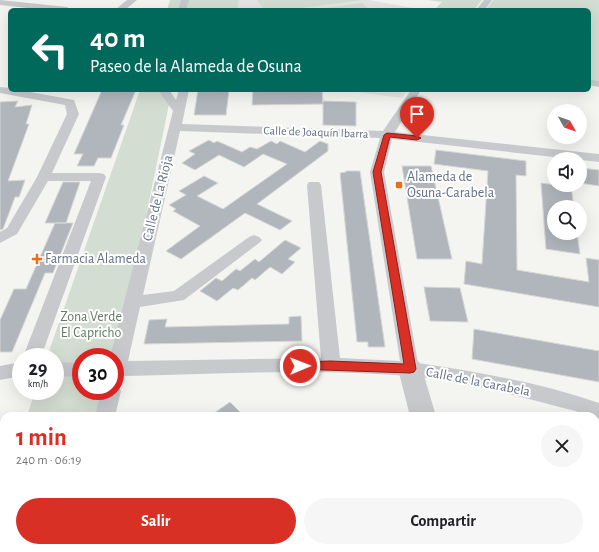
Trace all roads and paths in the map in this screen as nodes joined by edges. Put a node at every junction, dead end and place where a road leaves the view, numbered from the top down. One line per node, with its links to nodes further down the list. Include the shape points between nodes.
1 (133, 0): 5 (street)
2 (488, 0): 6 (street)
3 (0, 2): 4 (street)
4 (50, 8)
5 (122, 8)
6 (482, 8)
7 (12, 92): 15 (street, via 70,102 73,114)
8 (165, 92): 11 (street)
9 (184, 92): 11 (street, Calle de La Rioja)
10 (415, 92): 13 (street)
11 (179, 111): 12 (street, Calle de La Rioja)
12 (176, 127): 13 (street, Calle de Joaquín Ibarra); 19 (street, Calle de La Rioja)
13 (387, 135): 14 (street, Calle de Joaquín Ibarra); 23 (street, via 377,172)
14 (599, 158)
15 (44, 177): 17 (street, via 12,231); 20 (street, via 99,177)
16 (314, 185): 22 (street, via 331,352)
17 (0, 238)
18 (254, 240): 19 (street, via 178,296)
19 (134, 302): 21 (street, Calle de La Rioja)
20 (35, 348)
21 (122, 348)
22 (330, 365): 23 (street, Calle de la Carabela); 25 (street, Calle de la Carabela)
23 (410, 369): 28 (street, Calle de la Carabela, via 477,379 576,402); 30 (street)
24 (12, 371): 26 (street)
25 (124, 371)
26 (0, 373)
27 (109, 400): 29 (street)
28 (599, 411)
29 (106, 412)
30 (423, 412)

